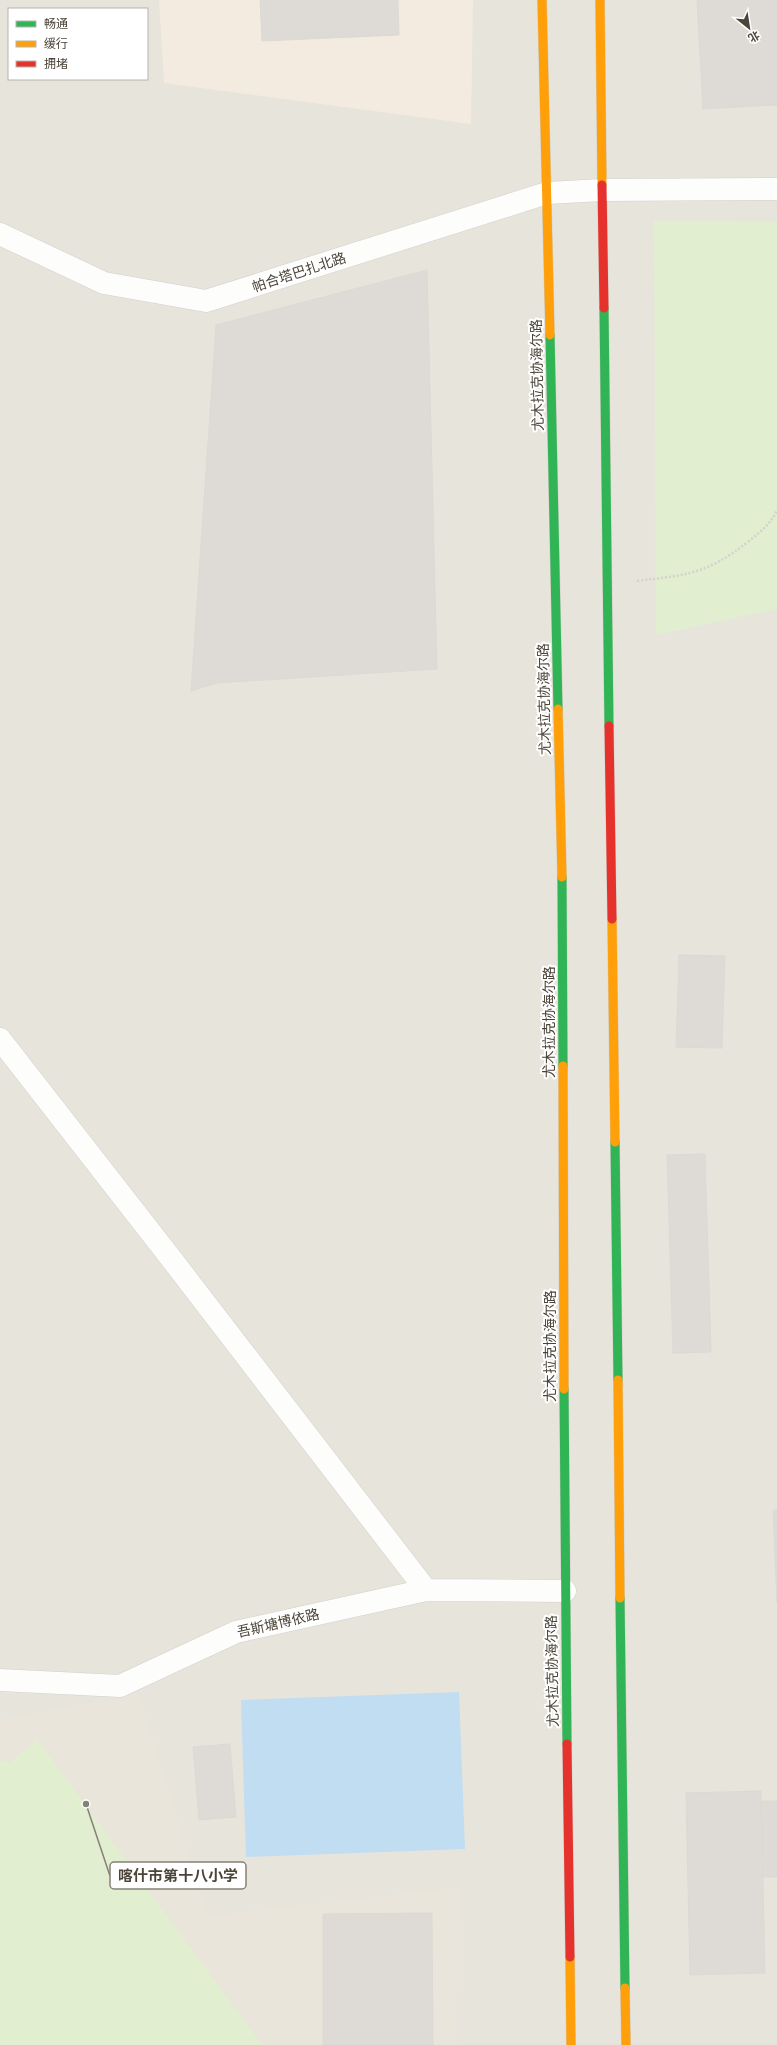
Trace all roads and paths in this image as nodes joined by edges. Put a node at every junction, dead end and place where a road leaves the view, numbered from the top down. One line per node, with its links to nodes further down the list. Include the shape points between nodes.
1 (542, 0): 5 (main road, 尤木拉克协海尔路)
2 (600, 0): 4 (main road)
3 (777, 189): 4 (street, 帕合塔巴扎北路)
4 (602, 190): 5 (street, 帕合塔巴扎北路); 8 (main road)
5 (547, 193): 6 (street, 帕合塔巴扎北路, via 206,301 104,283); 11 (main road, 尤木拉克协海尔路, via 562,863)
6 (0, 234)
7 (777, 510): 8 (path, via 772,521 756,535 729,557 708,568 690,574)
8 (606, 584): 14 (main road)
9 (0, 1040): 10 (street)
10 (426, 1590): 11 (street, 吾斯塘博依路); 12 (street, 吾斯塘博依路, via 236,1632 120,1686)
11 (566, 1591): 13 (main road, 尤木拉克协海尔路)
12 (0, 1680)
13 (571, 2045)
14 (626, 2045)

